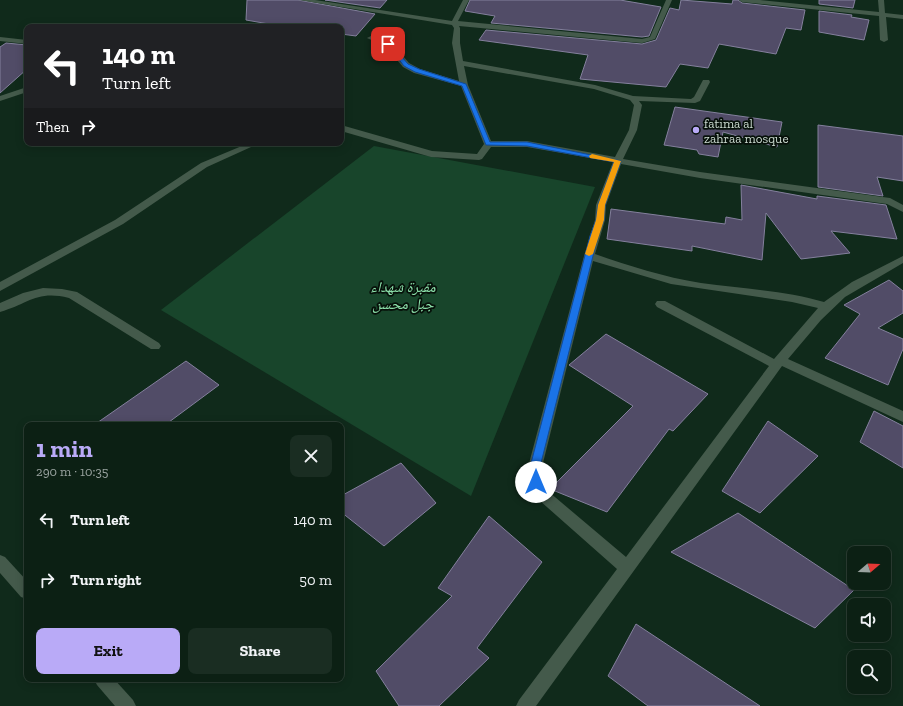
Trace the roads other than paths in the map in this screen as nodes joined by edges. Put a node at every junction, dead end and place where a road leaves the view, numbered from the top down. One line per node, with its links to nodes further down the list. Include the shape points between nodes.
1 (302, 0): 8 (street)
2 (466, 0): 8 (street)
3 (668, 0): 8 (street, via 653,38 644,41)
4 (742, 0): 6 (street)
5 (881, 0): 6 (street)
6 (883, 15): 7 (street); 11 (street)
7 (903, 17)
8 (454, 23): 13 (street, via 457,28 456,43)
9 (371, 38): 15 (street, via 388,44 406,65)
10 (0, 39): 12 (street)
11 (884, 40)
12 (24, 42)
13 (460, 63): 15 (street); 17 (street, via 595,86)
14 (706, 82): 17 (street, via 697,98 692,101)
15 (464, 85): 20 (street)
16 (24, 90): 18 (street)
17 (633, 98): 22 (street, via 638,105 636,118)
18 (0, 99)
19 (344, 129): 20 (street, via 431,154 479,157)
20 (488, 144): 22 (street, via 527,144)
21 (249, 146): 26 (street, via 204,165 119,222)
22 (618, 161): 23 (street, via 890,201); 24 (street, via 602,205)
23 (903, 209)
24 (589, 256): 28 (street, via 623,268 682,283 792,297); 34 (street, via 534,471 536,482 544,496)
25 (903, 259): 28 (street, via 865,278)
26 (0, 287)
27 (661, 304): 31 (street)
28 (827, 307): 31 (street)
29 (0, 308): 30 (street, via 26,295 44,290 59,291 73,295)
30 (155, 346)
31 (778, 362): 32 (street); 34 (street)
32 (903, 417)
33 (0, 562): 35 (street)
34 (627, 568): 38 (street)
35 (24, 589)
36 (106, 682): 37 (street)
37 (126, 706)
38 (525, 706)

